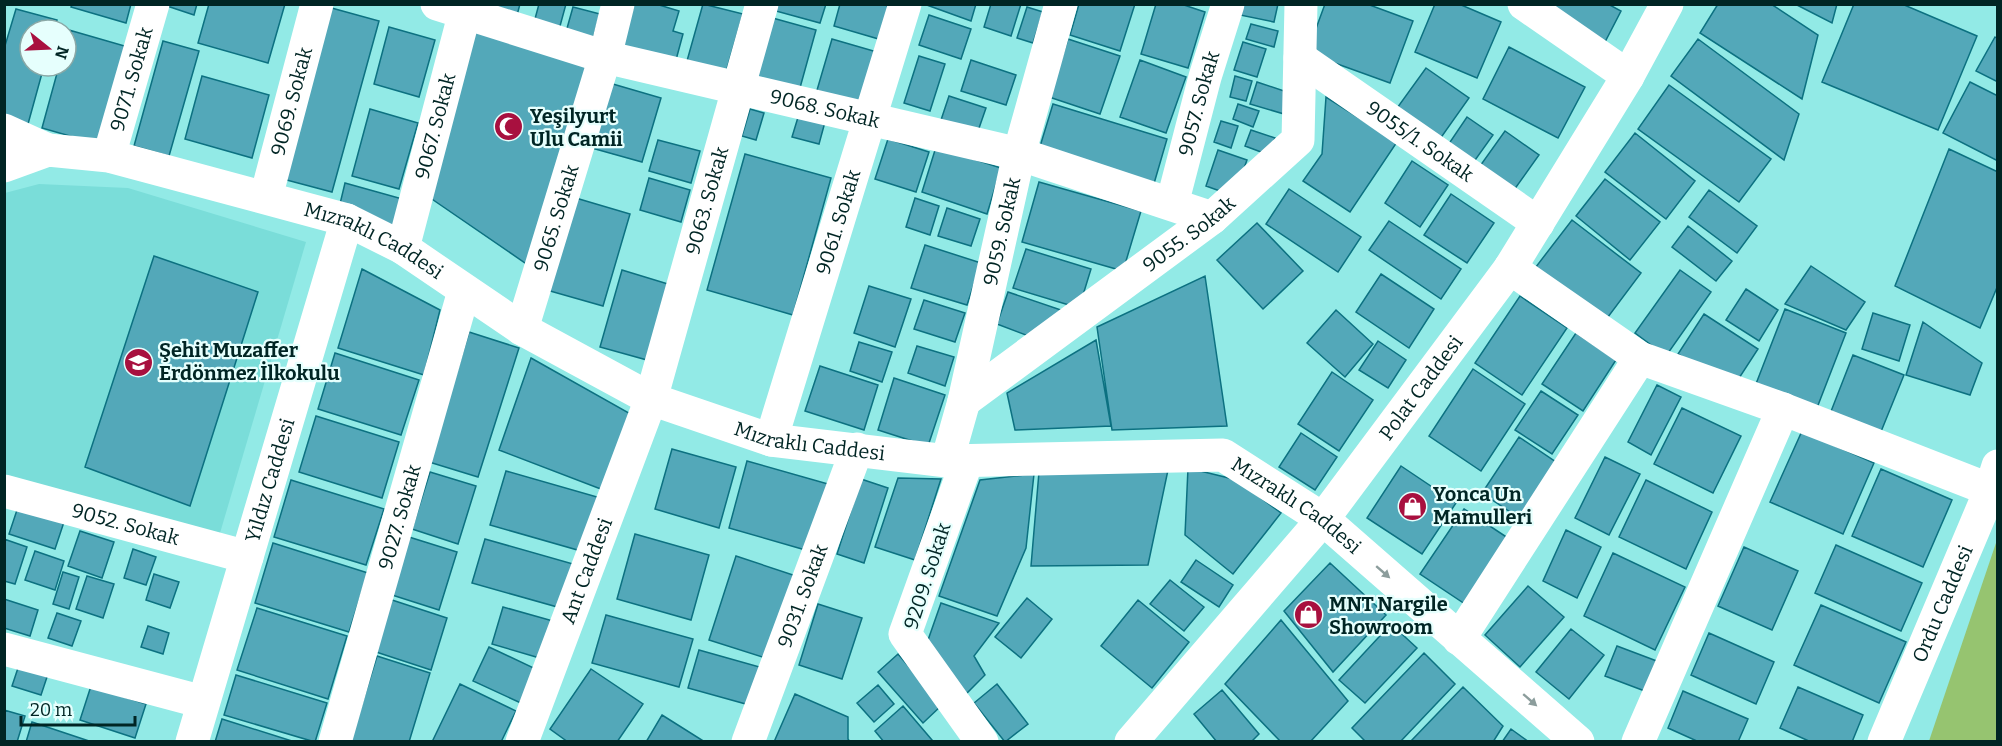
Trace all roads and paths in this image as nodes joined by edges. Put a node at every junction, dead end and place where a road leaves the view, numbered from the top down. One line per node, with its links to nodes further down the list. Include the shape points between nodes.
1 (153, 4): 20 (street, 9071. Sokak)
2 (317, 4): 22 (street, 9069. Sokak)
3 (618, 4): 12 (street, 9065. Sokak)
4 (762, 4): 15 (street, 9063. Sokak)
5 (905, 4): 16 (street, 9061. Sokak)
6 (1061, 4): 19 (street, 9059. Sokak)
7 (1228, 4): 23 (street, 9057. Sokak)
8 (1301, 4): 13 (street, 9055. Sokak)
9 (1524, 4): 14 (street)
10 (1667, 4): 14 (street, Polat Caddesi)
11 (456, 7): 12 (street, 9068. Sokak); 27 (street, 9067. Sokak)
12 (605, 57): 15 (street, 9068. Sokak); 30 (street, 9065. Sokak)
13 (1300, 58): 24 (street, 9055. Sokak, via 1298,140); 26 (street, 9055/1. Sokak)
14 (1629, 76): 26 (street, Polat Caddesi)
15 (740, 91): 16 (street, 9068. Sokak); 32 (street, 9063. Sokak)
16 (870, 119): 19 (street, 9068. Sokak); 35 (street, 9061. Sokak)
17 (4, 130): 18 (street)
18 (48, 150): 20 (street, Mızraklı Caddesi); 21 (street, Mızraklı Caddesi)
19 (1019, 154): 23 (street, 9068. Sokak); 33 (street, 9059. Sokak)
20 (109, 156): 22 (street, Mızraklı Caddesi)
21 (4, 166)
22 (266, 197): 25 (street, Mızraklı Caddesi)
23 (1172, 204): 24 (street, 9068. Sokak)
24 (1212, 218): 33 (street, 9055. Sokak)
25 (347, 220): 27 (street, Mızraklı Caddesi); 41 (street, Yıldız Caddesi)
26 (1538, 223): 28 (street, Polat Caddesi)
27 (403, 248): 29 (street, Mızraklı Caddesi)
28 (1510, 268): 31 (street); 40 (street, Polat Caddesi)
29 (464, 291): 30 (street, Mızraklı Caddesi); 46 (street, 9027. Sokak)
30 (522, 329): 32 (street, Mızraklı Caddesi)
31 (1640, 358): 34 (street); 42 (street)
32 (651, 399): 35 (street, Mızraklı Caddesi); 47 (street, Ant Caddesi)
33 (964, 400): 37 (street, 9059. Sokak)
34 (1783, 409): 38 (street); 52 (street)
35 (771, 440): 36 (street, Mızraklı Caddesi)
36 (857, 449): 37 (street, Mızraklı Caddesi); 48 (street, 9031. Sokak)
37 (957, 461): 40 (street, Mızraklı Caddesi, via 1223,455); 49 (street, 9209. Sokak, via 905,634)
38 (1995, 483): 53 (street, Ordu Caddesi)
39 (4, 491): 41 (street, 9052. Sokak)
40 (1323, 519): 42 (street, Mızraklı Caddesi, one-way to 42); 50 (street, Polat Caddesi)
41 (246, 557): 44 (street, Yıldız Caddesi)
42 (1459, 639): 51 (street, Mızraklı Caddesi, one-way to 51)
43 (4, 650): 44 (street)
44 (203, 702): 45 (street, Yıldız Caddesi)
45 (192, 741)
46 (335, 741)
47 (522, 741)
48 (748, 741)
49 (982, 741)
50 (1131, 741)
51 (1578, 741)
52 (1638, 741)
53 (1884, 741)

